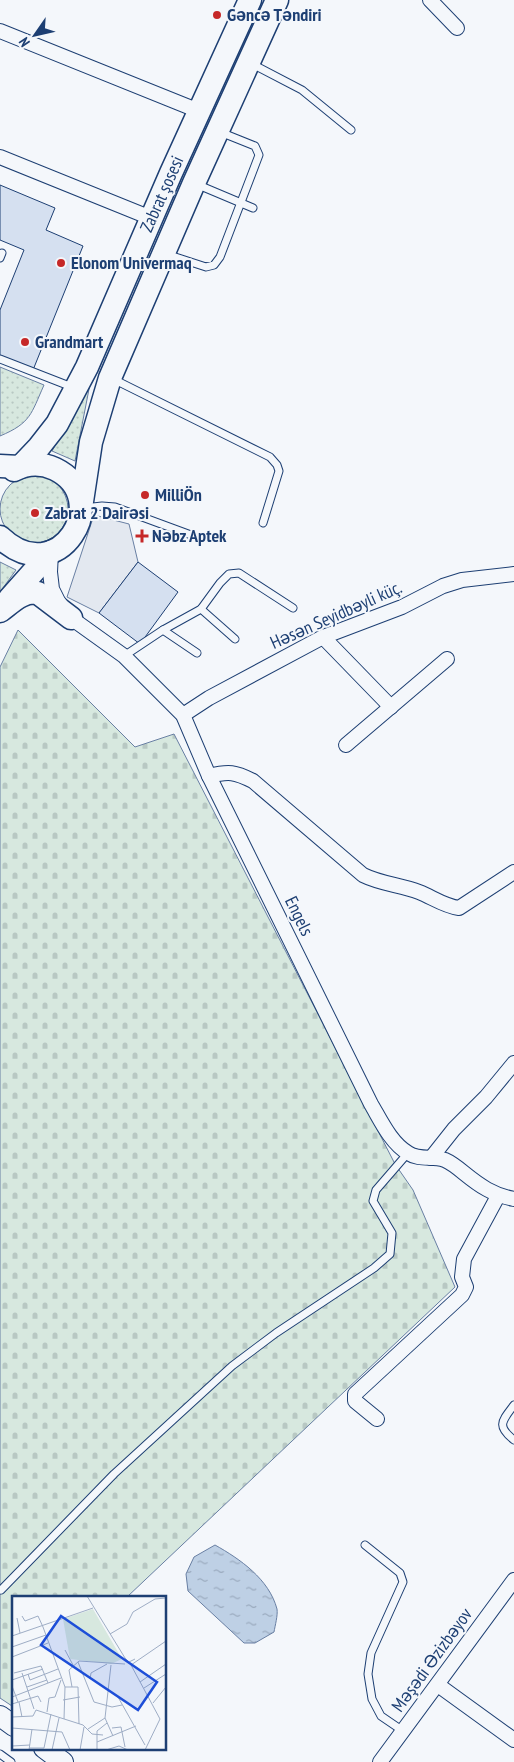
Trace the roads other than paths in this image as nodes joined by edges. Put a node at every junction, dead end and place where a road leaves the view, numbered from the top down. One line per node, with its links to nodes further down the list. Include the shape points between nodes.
1 (250, 0): 7 (main road, Zabrat şosesi)
2 (277, 0): 6 (main road, Zabrat şosesi)
3 (430, 0): 4 (street)
4 (457, 28)
5 (0, 31): 7 (street)
6 (248, 62): 8 (lane, via 302,90); 9 (main road, Zabrat şosesi)
7 (200, 111): 14 (main road, Zabrat şosesi)
8 (351, 130)
9 (217, 131): 11 (main road, Zabrat şosesi); 12 (lane, via 255,146 259,155)
10 (0, 157): 14 (street)
11 (194, 183): 12 (lane); 15 (main road, Zabrat şosesi)
12 (241, 204): 13 (lane); 15 (lane, via 214,265 206,267)
13 (253, 208)
14 (151, 218): 18 (main road, Zabrat şosesi)
15 (163, 253): 17 (main road, Zabrat şosesi)
16 (0, 359): 18 (lane)
17 (110, 378): 21 (main road, Zabrat şosesi, via 91,442); 22 (lane, via 270,458 279,471)
18 (76, 388): 19 (main road, Zabrat şosesi, via 57,424 39,447)
19 (10, 466): 20 (main road, Zabrat şosesi); 21 (main road, via 34,464 61,472 72,482)
20 (0, 482)
21 (81, 508): 23 (lane, via 115,507); 25 (main road, Zabrat şosesi, via 73,535)
22 (263, 523)
23 (191, 535)
24 (0, 537): 25 (main road, via 23,553)
25 (51, 552): 29 (main road, Zabrat şosesi); 30 (street, Engels, via 52,589)
26 (514, 574): 32 (street, Həsən Seyidbəyli küç., via 462,580 443,586 402,607)
27 (294, 608): 28 (lane, via 239,573 229,574 220,582)
28 (201, 609): 31 (lane); 33 (lane)
29 (0, 611): 30 (main road, via 31,591 38,592)
30 (71, 618): 35 (street, Engels)
31 (162, 630): 34 (lane); 35 (lane)
32 (323, 638): 37 (street); 38 (street, Həsən Seyidbəyli küç.)
33 (235, 639)
34 (197, 653)
35 (124, 656): 38 (street, Engels)
36 (447, 659): 37 (street)
37 (391, 707): 39 (street)
38 (183, 715): 40 (street, Engels)
39 (346, 745)
40 (209, 776): 41 (street, via 236,772 253,781 363,875 418,891 452,907 459,908); 43 (street, Engels, via 371,1104 397,1144)
41 (514, 872)
42 (514, 1063): 44 (street)
43 (408, 1154): 44 (street); 52 (lane, via 376,1190 373,1202 392,1234 390,1254 232,1366 114,1474)
44 (431, 1158): 45 (street, via 444,1159)
45 (498, 1196): 46 (street); 48 (street, via 464,1259 462,1277 466,1287 462,1295 355,1394 355,1401)
46 (514, 1199)
47 (514, 1405): 49 (lane, via 502,1428)
48 (377, 1419)
49 (514, 1440)
50 (365, 1545): 56 (lane, via 400,1573 402,1582 370,1653 368,1674 372,1699 381,1716)
51 (514, 1580): 53 (street, Məşədi Əzizbəyov)
52 (1, 1590)
53 (438, 1685): 56 (street, Məşədi Əzizbəyov); 57 (street)
54 (0, 1716): 55 (street)
55 (12, 1725)
56 (404, 1731): 62 (street, Məşədi Əzizbəyov)
57 (514, 1740)
58 (47, 1750): 61 (street)
59 (0, 1754): 60 (lane)
60 (11, 1762)
61 (63, 1762)
62 (380, 1762)

